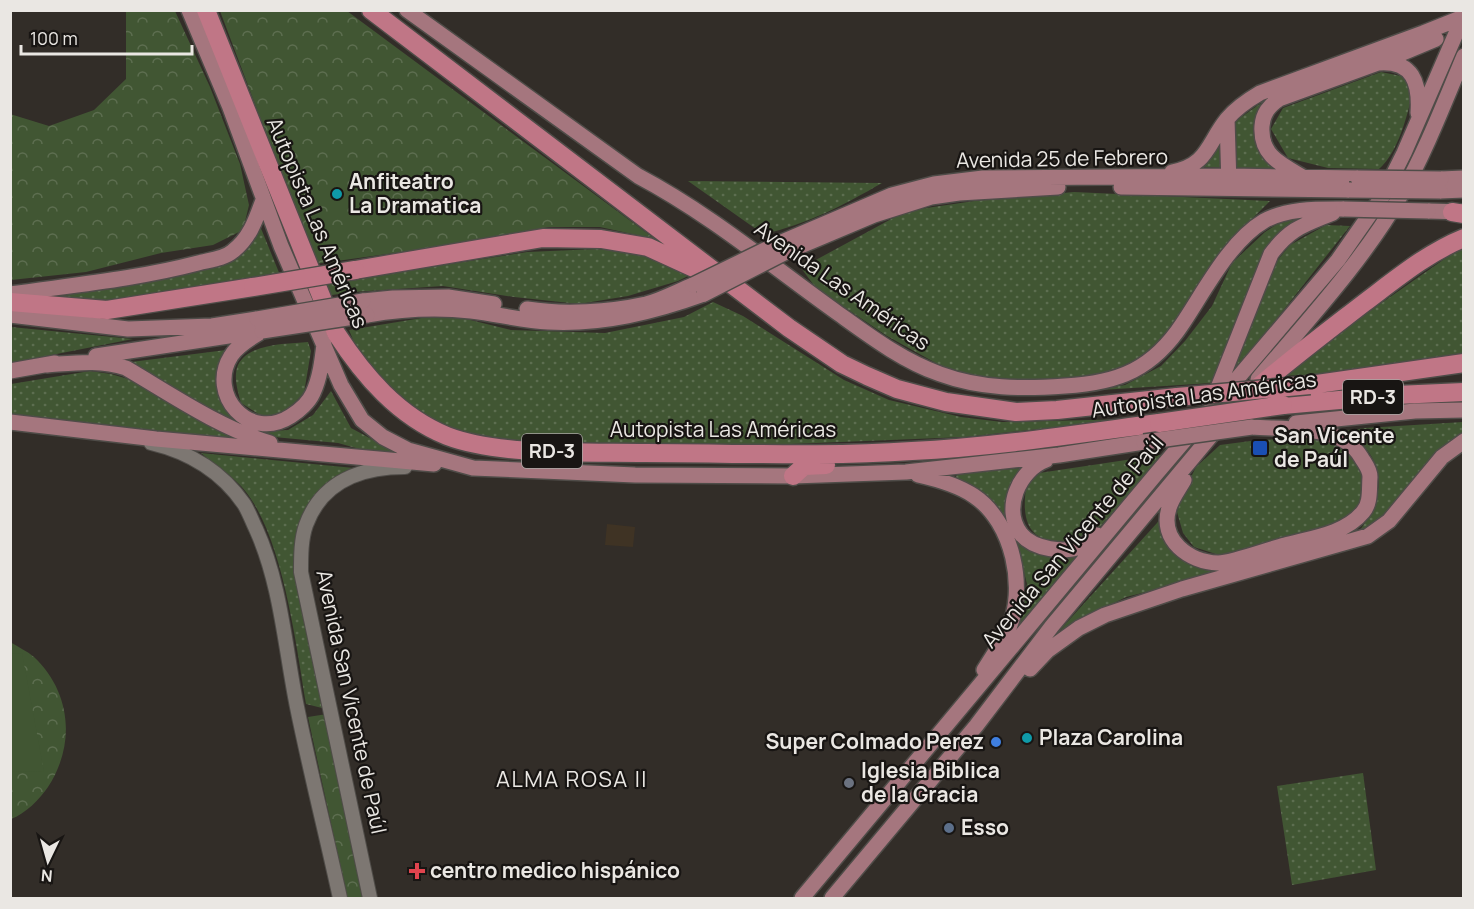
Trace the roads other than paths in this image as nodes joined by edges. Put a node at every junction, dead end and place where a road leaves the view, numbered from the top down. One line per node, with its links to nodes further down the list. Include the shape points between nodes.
1 (189, 10): 17 (main road, via 230,105)
2 (206, 10): 41 (highway, Autopista Las Américas / RD-3, via 336,333 375,386 424,424 469,442 520,450 799,454)
3 (371, 10): 22 (highway, Autopista Las Américas / RD-3)
4 (407, 10): 18 (main road, Avenida Las Américas, via 638,176 675,196 893,351 922,367 980,385 1015,389 1088,385 1128,374 1164,347 1181,327 1245,236 1266,220 1286,214)
5 (1461, 21): 7 (main road); 8 (main road, via 1260,93 1241,104); 9 (main road, Avenida San Vicente de Paúl)
6 (1464, 56): 34 (main road, Avenida San Vicente de Paúl, via 1402,194 1358,259)
7 (1378, 63): 9 (main road, via 1403,68 1415,78); 11 (main road, via 1270,105 1263,117 1263,146 1271,156)
8 (1227, 119): 10 (main road, via 1205,153 1190,167); 13 (main road)
9 (1418, 121): 36 (main road, Avenida San Vicente de Paúl, via 1382,197 1344,251)
10 (1144, 177): 13 (main road, Avenida 25 de Febrero); 21 (main road, Avenida 25 de Febrero, via 983,178 934,184 892,195)
11 (1303, 177): 13 (main road, Avenida 25 de Febrero); 14 (main road, Avenida 25 de Febrero)
12 (1464, 178): 15 (main road, Avenida 25 de Febrero)
13 (1229, 182): 14 (main road, Avenida 25 de Febrero); 21 (main road, Avenida 25 de Febrero, via 958,193 874,215)
14 (1353, 184): 15 (main road, Avenida 25 de Febrero, bridge)
15 (1441, 185): 16 (main road, Avenida 25 de Febrero)
16 (1464, 190)
17 (263, 200): 23 (main road, via 244,241 232,253 219,258 177,269); 27 (main road)
18 (1344, 209): 19 (main road, Avenida Las Américas, bridge); 36 (main road, via 1293,230 1270,254)
19 (1460, 213)
20 (1464, 238): 34 (highway, via 1432,253 1402,274 1277,369)
21 (780, 249): 26 (main road, Avenida 25 de Febrero, bridge, via 699,289 648,303 591,311 542,311 448,297 393,298 365,308)
22 (739, 288): 24 (highway, bridge, via 648,247 602,239 543,238 106,310); 32 (highway, Autopista Las Américas / RD-3, bridge, via 842,364 897,388 946,402 1016,412)
23 (10, 294)
24 (10, 302)
25 (10, 315): 26 (main road, via 128,329)
26 (260, 325): 27 (main road, via 232,354 226,365 224,386 232,408 252,422 266,426 282,422 312,396); 29 (main road)
27 (324, 344): 45 (main road, via 341,385 362,420 408,450)
28 (1464, 363): 32 (highway)
29 (47, 365): 30 (main road); 42 (main road, via 93,361 120,366 210,418 248,436)
30 (10, 371)
31 (1464, 374): 32 (highway, Autopista Las Américas / RD-3)
32 (1310, 385)
33 (1464, 392): 41 (highway, Autopista Las Américas / RD-3, bridge, via 1283,405 1038,440)
34 (1235, 407): 43 (main road, Avenida San Vicente de Paúl)
35 (1464, 410): 38 (main road)
36 (1206, 417): 47 (main road, Avenida San Vicente de Paúl)
37 (10, 422): 39 (main road)
38 (1252, 427): 43 (main road, via 1325,432 1356,447 1370,471 1369,500 1364,511 1345,528 1220,563 1196,559 1170,536 1167,522 1169,507); 44 (main road, bridge)
39 (102, 432): 42 (main road); 51 (street, via 167,447 188,456 213,471 246,506 273,575 297,707)
40 (1464, 441): 50 (main road, via 1442,457 1389,521 1368,536 1182,589 1078,628 1047,651)
41 (960, 447): 48 (highway, via 947,456 804,466)
42 (301, 453): 45 (main road)
43 (1198, 453): 50 (main road, Avenida San Vicente de Paúl, via 1052,626)
44 (1059, 456): 46 (main road); 47 (main road, via 1030,469 1016,489 1016,523 1033,543 1048,548 1066,550 1090,542)
45 (473, 468): 48 (main road); 52 (street, Avenida San Vicente de Paúl, via 384,468 361,472 321,498 305,526 301,572)
46 (906, 472): 48 (main road); 49 (main road, via 935,479 974,496 1001,526 1015,568 1016,590 1008,630)
47 (1156, 474): 49 (main road, Avenida San Vicente de Paúl)
48 (793, 476)
49 (959, 712): 53 (main road, Avenida San Vicente de Paúl)
50 (976, 726): 54 (main road, Avenida San Vicente de Paúl)
51 (340, 898)
52 (370, 898)
53 (802, 898)
54 (832, 898)

